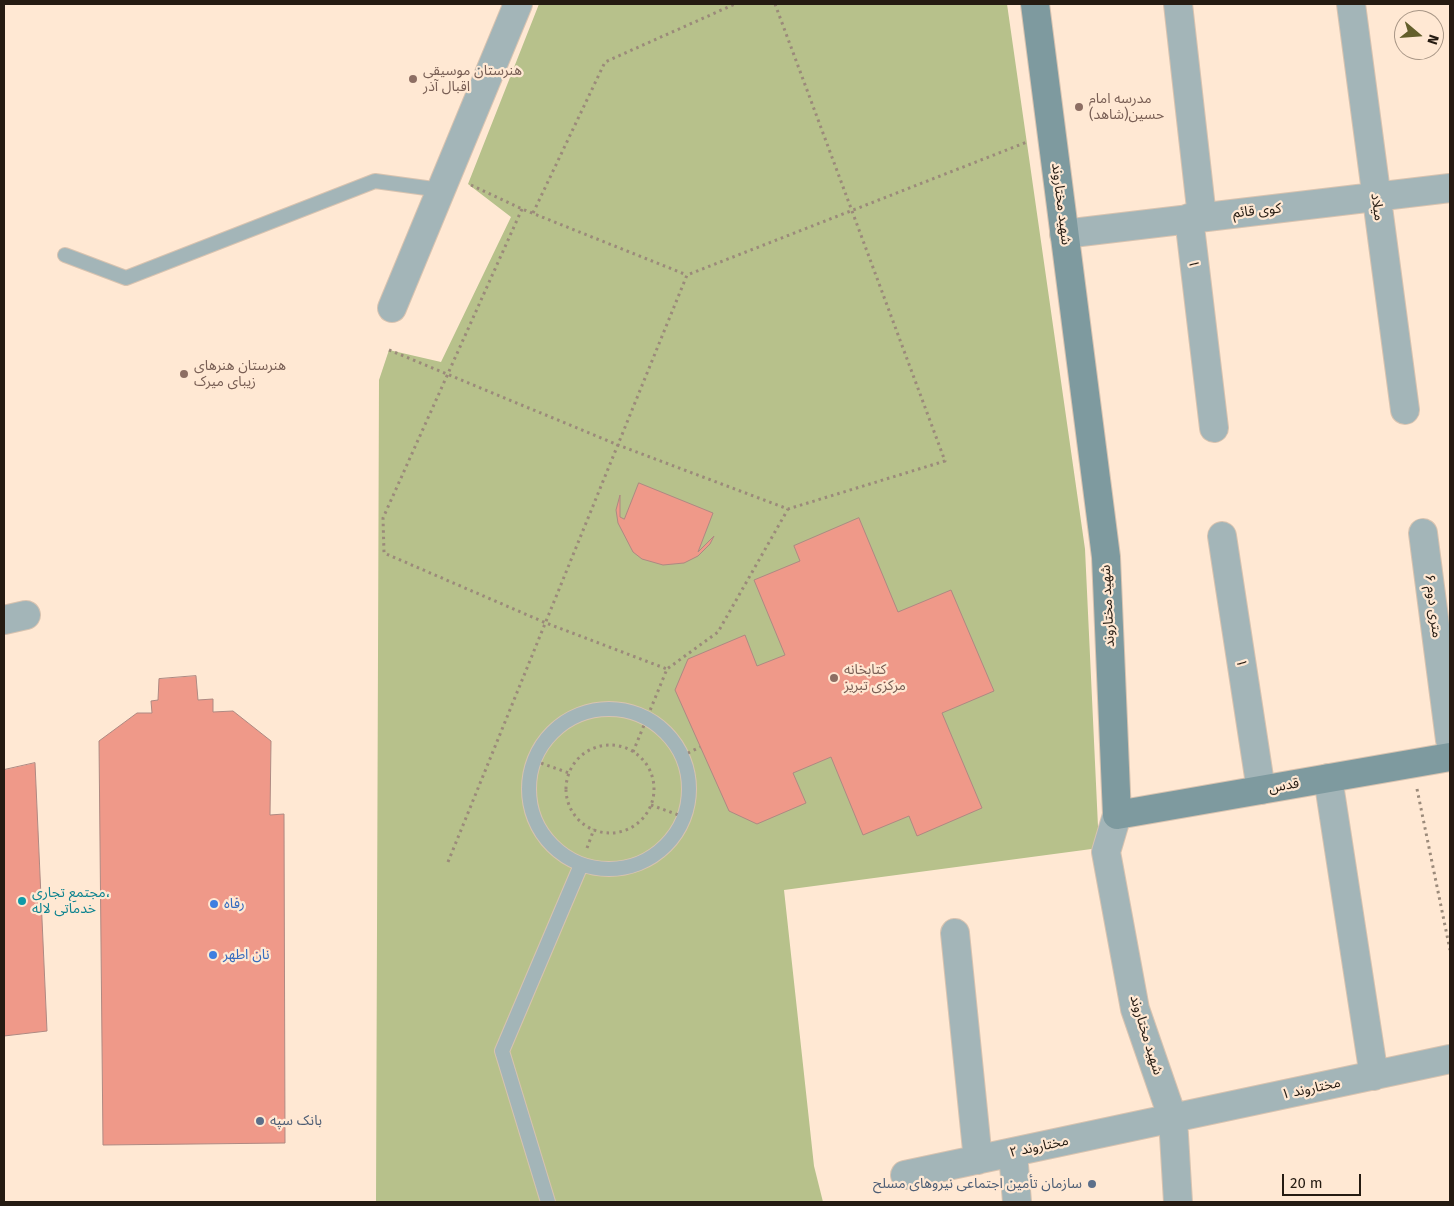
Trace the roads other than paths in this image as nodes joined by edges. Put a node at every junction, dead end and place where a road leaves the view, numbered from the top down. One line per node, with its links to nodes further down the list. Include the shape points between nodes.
1 (518, 4): 6 (street)
2 (1035, 4): 9 (street, شهید مختاروند)
3 (1178, 4): 8 (street, ۱)
4 (1350, 4): 7 (street, میلاد)
5 (1450, 188): 7 (street, کوی قائم)
6 (441, 190): 10 (lane, via 375,181 126,278); 11 (street)
7 (1376, 198): 8 (street, کوی قائم); 12 (street, میلاد)
8 (1196, 217): 9 (street, کوی قائم); 13 (street, ۱)
9 (1064, 234): 20 (street, شهید مختاروند, via 1106,558)
10 (65, 255)
11 (392, 308)
12 (1405, 410)
13 (1214, 428)
14 (1423, 533): 16 (street, ۶ متری دوم)
15 (1222, 536): 19 (street, ۱)
16 (1450, 740)
17 (1450, 757): 18 (street, قدس)
18 (1328, 778): 19 (street, قدس); 24 (street)
19 (1261, 790): 20 (street, قدس)
20 (1117, 815): 25 (street, شهید مختاروند, via 1106,852 1136,1010)
21 (581, 864): 21 (lane, via 557,851 540,830 530,804 530,777 538,751 555,730 578,715 604,708 632,711 655,722 674,740 686,763 690,789 684,817 674,837 655,855 632,866 606,870); 29 (lane, via 502,1051)
22 (955, 933): 27 (street)
23 (1450, 1059): 24 (street, مختاروند ۱)
24 (1374, 1076): 25 (street, مختاروند ۱)
25 (1173, 1119): 26 (street, مختاروند ۲); 31 (street, شهید مختاروند)
26 (1012, 1153): 27 (street, مختاروند ۲); 30 (street)
27 (978, 1160): 28 (street, مختاروند ۲)
28 (905, 1175)
29 (548, 1202)
30 (1017, 1202)
31 (1178, 1202)

